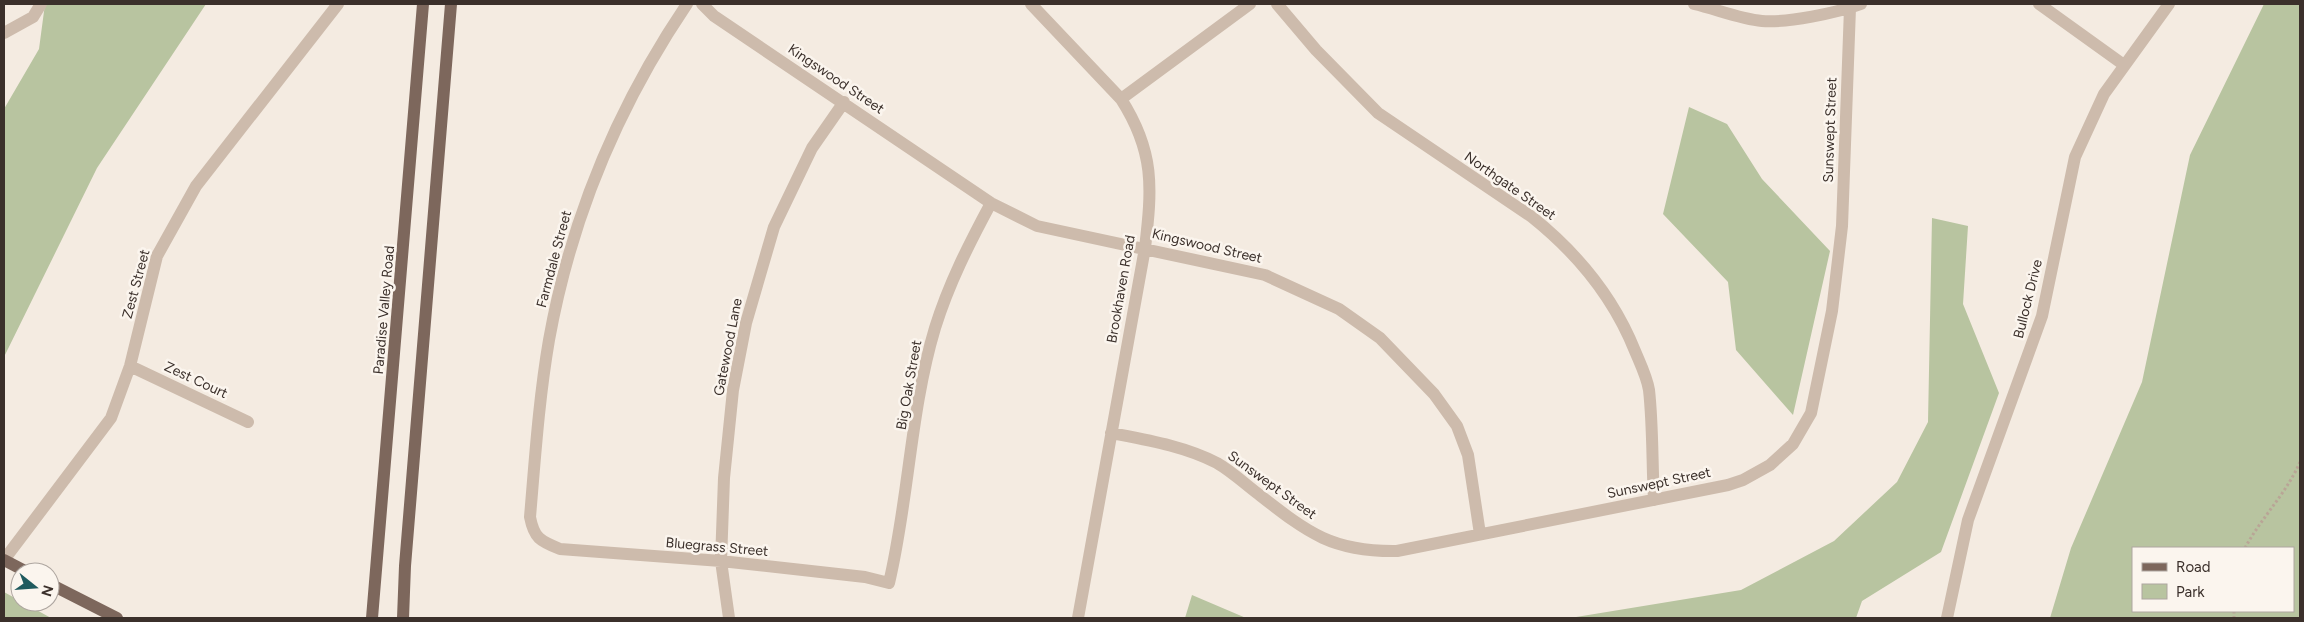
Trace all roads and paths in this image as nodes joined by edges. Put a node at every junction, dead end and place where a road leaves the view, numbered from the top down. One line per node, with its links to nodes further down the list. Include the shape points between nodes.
1 (42, 4): 14 (street, via 33,18)
2 (338, 4): 20 (street, Zest Street, via 196,186 157,256)
3 (423, 4): 33 (main road, Paradise Valley Road)
4 (451, 4): 34 (main road)
5 (687, 4): 26 (street, Farmdale Street, via 622,114 590,189 566,265 542,386 530,516 533,532)
6 (702, 4): 17 (street, Kingswood Street, via 714,16)
7 (1031, 4): 16 (street, Brookhaven Road)
8 (1250, 4): 16 (street)
9 (1277, 4): 24 (street, Northgate Street, via 1316,50 1378,113 1532,217 1589,272 1631,339 1649,389)
10 (1694, 4): 13 (street, via 1761,21 1784,20)
11 (2039, 4): 15 (street)
12 (2169, 4): 15 (street, Bullock Drive)
13 (1855, 6): 24 (street, Sunswept Street, via 1842,226 1832,311 1811,413 1793,444 1757,473 1728,484)
14 (4, 33)
15 (2124, 64): 37 (street, Bullock Drive, via 2104,94 2076,156 2042,316 1968,520)
16 (1121, 99): 19 (street, Brookhaven Road, via 1144,145 1150,177)
17 (844, 102): 18 (street, Kingswood Street); 29 (street, Gatewood Lane, via 812,148 774,227 746,323 732,397 724,478)
18 (991, 203): 19 (street, Kingswood Street, via 1037,226); 30 (street, Big Oak Street, via 957,266 935,329 923,379)
19 (1145, 248): 22 (street, Brookhaven Road); 25 (street, Kingswood Street, via 1265,275 1339,309 1380,338 1434,394 1457,426 1468,455)
20 (130, 366): 21 (street, Zest Court); 28 (street, Zest Street, via 111,418)
21 (248, 422)
22 (1111, 433): 25 (street, Sunswept Street, via 1192,450 1219,464 1304,530 1341,546 1398,551); 36 (street, Brookhaven Road)
23 (2300, 462): 27 (path, via 2291,483 2257,526)
24 (1654, 500): 25 (street, Sunswept Street)
25 (1480, 534)
26 (543, 542): 29 (street, Bluegrass Street, via 560,549)
27 (2246, 547)
28 (4, 560)
29 (721, 561): 30 (street, Bluegrass Street, via 865,577); 35 (street, Gatewood Lane)
30 (889, 583)
31 (60, 589): 32 (main road)
32 (117, 618)
33 (372, 618)
34 (403, 618)
35 (729, 618)
36 (1078, 618)
37 (1947, 618)

